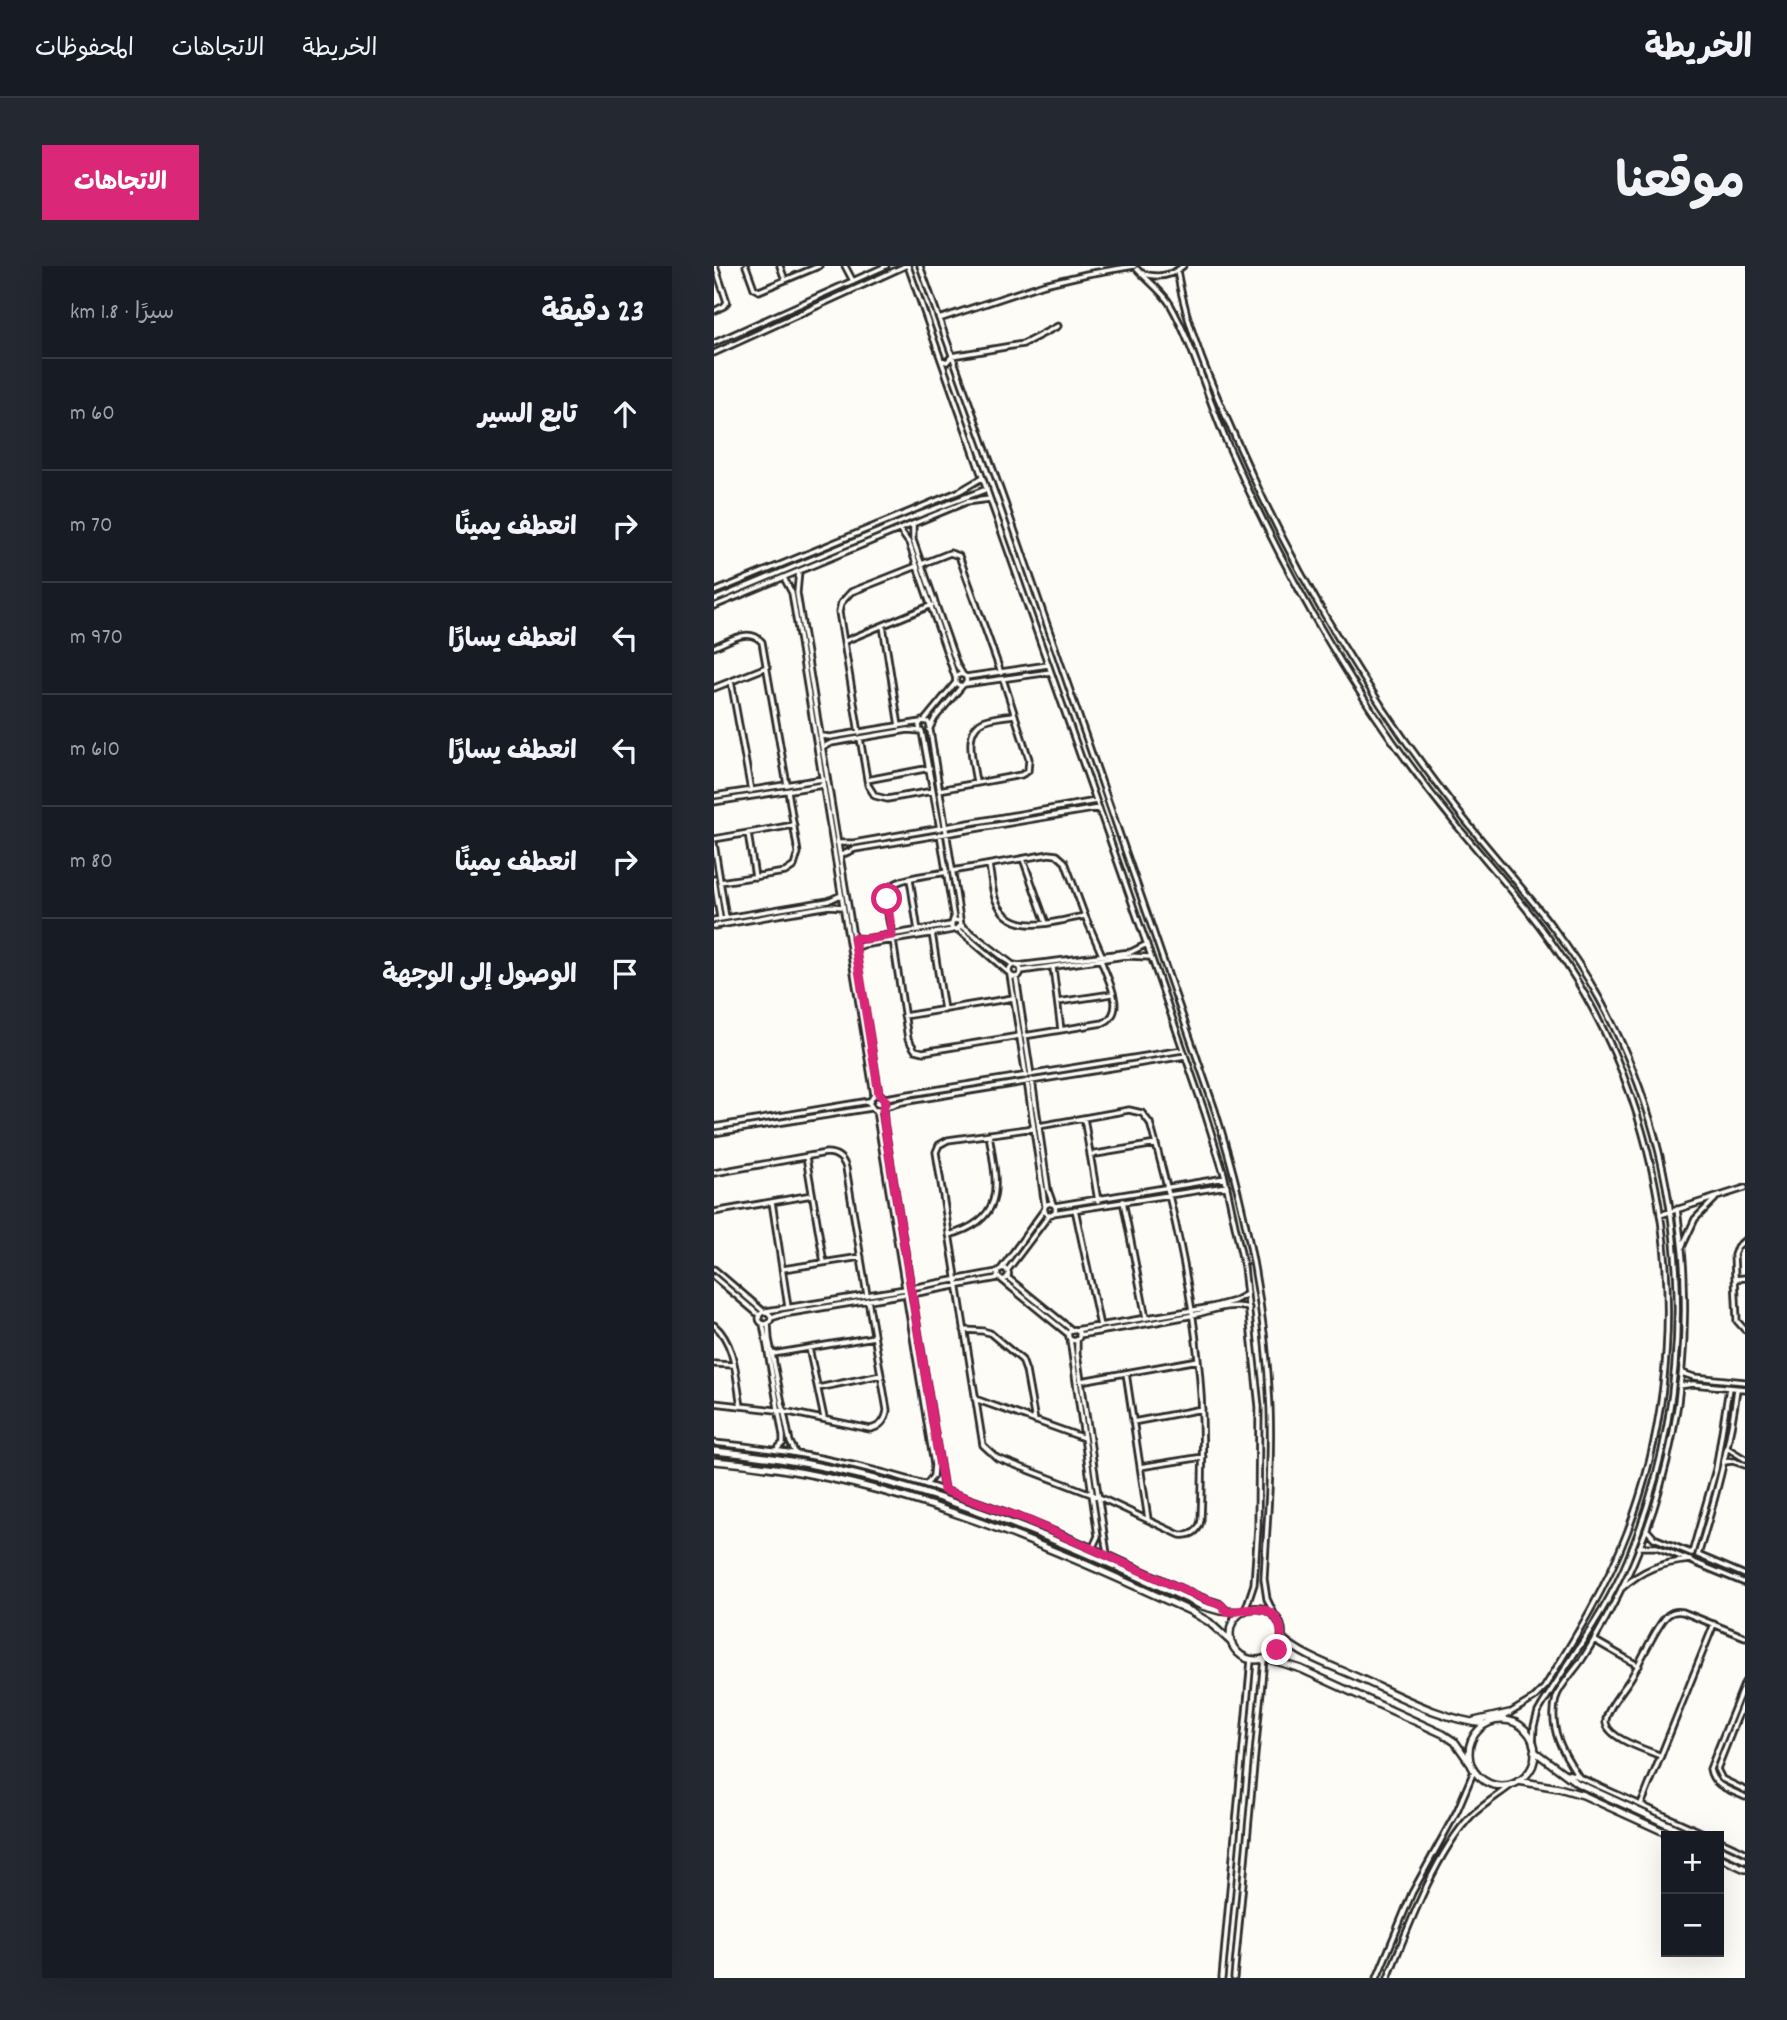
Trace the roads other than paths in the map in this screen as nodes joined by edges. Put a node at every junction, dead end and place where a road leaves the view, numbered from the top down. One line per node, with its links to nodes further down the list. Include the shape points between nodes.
1 (715, 266): 12 (street)
2 (746, 266): 13 (street, via 757,290)
3 (780, 266): 13 (street)
4 (819, 266): 13 (street)
5 (845, 266): 14 (street)
6 (886, 266): 14 (street)
7 (906, 266): 19 (street); 21 (street)
8 (920, 266): 16 (street)
9 (1184, 266): 11 (street)
10 (1135, 267): 11 (street, via 1154,276); 16 (street, via 1044,284); 158 (street, via 1170,304 1278,553 1353,682 1426,787 1530,912 1588,999 1629,1092)
11 (1177, 271): 157 (street, via 1187,319 1208,375 1294,561 1328,624 1407,743 1552,924 1592,986 1643,1098)
12 (717, 279): 15 (street, via 727,302)
13 (785, 280)
14 (853, 281): 18 (street)
15 (714, 311)
16 (939, 319): 20 (street)
17 (1058, 326): 20 (street, via 1023,344)
18 (714, 343): 19 (street)
19 (716, 352)
20 (952, 356): 21 (street, via 948,362); 22 (street)
21 (941, 360): 23 (street)
22 (960, 378): 23 (street, via 954,376); 34 (street)
23 (948, 382): 24 (street)
24 (982, 478): 25 (street); 29 (street)
25 (987, 489): 26 (street); 30 (street)
26 (990, 499): 27 (street, via 966,502); 35 (street)
27 (913, 524): 28 (street); 31 (street)
28 (899, 529): 31 (street); 32 (street)
29 (799, 557): 30 (street); 36 (street)
30 (802, 564): 37 (street)
31 (919, 565): 39 (street); 43 (street, via 844,598 839,612); 48 (street); 49 (street, via 950,553 959,556)
32 (799, 571): 33 (street); 60 (street, via 797,589)
33 (784, 578): 40 (street); 63 (street, via 792,593)
34 (1032, 584): 35 (street); 38 (street)
35 (1021, 587): 41 (street)
36 (714, 592)
37 (714, 600)
38 (1039, 604): 41 (street); 115 (street)
39 (932, 605): 42 (street); 51 (street)
40 (714, 607)
41 (1028, 608): 45 (street)
42 (883, 626): 43 (street); 56 (street)
43 (845, 641): 59 (street)
44 (714, 647): 46 (street, via 754,635 762,642)
45 (1048, 665): 47 (street); 49 (street)
46 (767, 667): 50 (street); 66 (street)
47 (1051, 672): 49 (street); 73 (street)
48 (964, 676): 49 (street); 51 (street); 52 (street)
49 (1002, 676): 52 (street); 54 (street)
50 (731, 681): 53 (street); 69 (street)
51 (956, 681): 52 (street); 55 (street)
52 (964, 685): 57 (street)
53 (714, 688)
54 (1015, 715): 65 (street, via 987,719 973,731); 65 (street, via 1029,759 1028,771)
55 (922, 721): 56 (street); 57 (street); 58 (street)
56 (899, 726): 59 (street)
57 (930, 728): 58 (street); 68 (street)
58 (921, 732): 59 (street); 62 (street)
59 (859, 735): 60 (street); 61 (street); 64 (street)
60 (821, 736): 61 (street)
61 (822, 747): 63 (street)
62 (930, 768): 64 (street); 68 (street)
63 (825, 779): 66 (street); 67 (street); 86 (street)
64 (867, 780): 68 (street, via 872,793 883,799)
65 (976, 783): 68 (street)
66 (787, 785): 69 (street)
67 (824, 785): 70 (street); 87 (street)
68 (936, 790): 79 (street); 80 (street)
69 (751, 791): 71 (street)
70 (788, 791): 72 (street); 78 (street)
71 (714, 796)
72 (714, 802)
73 (1096, 802): 74 (street); 75 (street)
74 (1099, 808): 76 (street); 111 (street)
75 (1039, 811): 76 (street); 77 (street)
76 (1040, 817): 77 (street)
77 (1005, 820): 79 (street); 82 (street)
78 (794, 825): 81 (street); 91 (street, via 798,853 794,866)
79 (945, 828): 80 (street); 82 (street)
80 (940, 829): 84 (street)
81 (748, 833): 85 (street); 91 (street)
82 (946, 833): 83 (street); 90 (street)
83 (940, 834): 84 (street); 90 (street)
84 (900, 838): 86 (street); 87 (street)
85 (714, 841): 93 (street)
86 (838, 842): 87 (street)
87 (839, 857): 94 (street); 110 (street)
88 (1023, 859): 89 (street); 98 (street, via 1053,854 1063,859); 103 (street)
89 (989, 865): 90 (street); 103 (street, via 996,900 1004,912 1024,925)
90 (950, 872): 92 (street); 101 (street); 102 (street)
91 (755, 877): 93 (street)
92 (910, 879): 106 (street); 109 (street, via 887,890)
93 (716, 882): 99 (street)
94 (841, 895): 95 (street); 96 (street)
95 (782, 908): 97 (street); 99 (street)
96 (844, 908): 97 (street); 127 (street)
97 (783, 914): 105 (street)
98 (1084, 916): 103 (street); 113 (street)
99 (723, 918): 100 (street)
100 (714, 919)
101 (954, 919): 102 (street); 104 (street)
102 (961, 923): 107 (street); 118 (street)
103 (1046, 923)
104 (950, 925): 106 (street); 107 (street)
105 (714, 926)
106 (918, 930): 109 (street)
107 (956, 930): 108 (street); 121 (street)
108 (932, 933): 109 (street); 129 (street)
109 (892, 937): 110 (street); 112 (street); 131 (street)
110 (854, 938): 112 (street)
111 (1147, 944): 113 (street); 114 (street)
112 (855, 948): 127 (street)
113 (1102, 958): 114 (street); 116 (street); 125 (street)
114 (1151, 958): 117 (street)
115 (1164, 961): 117 (street); 123 (street)
116 (1070, 962): 118 (street); 119 (street)
117 (1154, 965): 124 (street)
118 (1015, 966): 120 (street); 121 (street)
119 (1053, 968): 120 (street); 128 (street)
120 (1021, 971): 122 (street)
121 (1009, 974): 122 (street); 126 (street)
122 (1016, 977): 130 (street)
123 (1170, 982): 124 (street); 206 (street, via 1233,1170)
124 (1161, 985): 134 (street)
125 (1112, 994): 128 (street); 132 (street, via 1115,1011 1107,1022)
126 (1013, 998): 129 (street); 130 (street)
127 (861, 1001): 140 (street)
128 (1058, 1002): 132 (street)
129 (944, 1010): 131 (street)
130 (1018, 1010): 133 (street)
131 (904, 1016): 133 (street, via 909,1043 918,1051)
132 (1062, 1030): 133 (street)
133 (1022, 1036): 138 (street)
134 (1183, 1050): 135 (street); 136 (street)
135 (1185, 1056): 137 (street); 156 (street)
136 (1094, 1063): 137 (street); 138 (street)
137 (1095, 1069): 138 (street)
138 (1029, 1078): 139 (street); 149 (street)
139 (949, 1091): 141 (street); 143 (street)
140 (876, 1095): 141 (street); 142 (street)
141 (884, 1098): 143 (street)
142 (869, 1101): 144 (street); 145 (street)
143 (884, 1108): 144 (street); 176 (street)
144 (873, 1109): 147 (street); 176 (street)
145 (771, 1117): 147 (street); 148 (street)
146 (1084, 1118): 149 (street); 152 (street, via 1138,1111 1148,1119); 153 (street)
147 (771, 1123): 150 (street)
148 (714, 1127)
149 (1037, 1128): 151 (street); 168 (street); 169 (street)
150 (714, 1133)
151 (989, 1134): 177 (street, via 995,1198 974,1225); 177 (street, via 948,1140 937,1148)
152 (1156, 1144): 153 (street); 160 (street)
153 (1090, 1155): 165 (street)
154 (806, 1157): 155 (street); 163 (street); 180 (street, via 830,1153 843,1161)
155 (714, 1172)
156 (1225, 1178): 159 (street); 160 (street)
157 (1665, 1179): 158 (street); 172 (street)
158 (1655, 1181): 175 (street)
159 (1227, 1185): 162 (street); 194 (street)
160 (1168, 1188): 162 (street); 165 (street)
161 (1745, 1188): 164 (street)
162 (1170, 1194): 166 (street); 200 (street)
163 (812, 1195): 167 (street); 181 (street)
164 (1719, 1196): 171 (street); 179 (street, via 1695,1219)
165 (1098, 1201): 168 (street)
166 (1123, 1201): 170 (street); 202 (street)
167 (772, 1202): 173 (street); 183 (street)
168 (1054, 1205): 169 (street, via 1048,1203); 174 (street)
169 (1044, 1208): 174 (street); 184 (street)
170 (1075, 1209): 174 (street); 205 (street)
171 (1677, 1209): 172 (street); 179 (street)
172 (1670, 1211): 175 (street); 289 (street, via 1677,1319 1663,1450 1628,1559)
173 (714, 1212)
174 (1051, 1213): 185 (street)
175 (1660, 1214): 288 (street, via 1667,1285 1666,1351 1647,1467 1616,1559)
176 (899, 1229): 193 (street)
177 (950, 1235): 189 (street)
178 (1745, 1240): 191 (street, via 1734,1252)
179 (1681, 1249): 222 (street, via 1685,1318)
180 (861, 1257): 181 (street); 195 (street)
181 (824, 1263): 183 (street)
182 (714, 1269): 199 (street)
183 (783, 1269): 197 (street)
184 (999, 1270): 185 (street); 189 (street); 190 (street)
185 (1007, 1271): 187 (street)
186 (714, 1277): 201 (street)
187 (1007, 1277): 190 (street); 196 (street)
188 (1745, 1278): 191 (street)
189 (957, 1279): 192 (street); 193 (street)
190 (1000, 1279): 192 (street); 196 (street)
191 (1735, 1279): 209 (street, via 1737,1321)
192 (958, 1285): 193 (street); 208 (street)
193 (908, 1290): 195 (street); 214 (street)
194 (1247, 1294): 198 (street); 200 (street)
195 (868, 1297): 197 (street); 203 (street, via 784,1314); 211 (street)
196 (1030, 1300): 210 (street)
197 (788, 1308): 199 (street)
198 (1249, 1308): 200 (street); 207 (street)
199 (765, 1311): 201 (street); 203 (street)
200 (1193, 1313): 202 (street); 212 (street); 218 (street)
201 (759, 1315): 203 (street, via 759,1321)
202 (1146, 1318): 205 (street)
203 (767, 1322): 217 (street); 237 (street)
204 (714, 1325): 220 (street, via 727,1340)
205 (1100, 1326): 210 (street)
206 (1262, 1326): 207 (street); 213 (street)
207 (1251, 1327): 216 (street)
208 (964, 1330): 233 (street); 239 (street, via 990,1333 1022,1360)
209 (1745, 1330)
210 (1071, 1333): 212 (street); 212 (street); 241 (street)
211 (874, 1337): 215 (street); 223 (street)
212 (1078, 1337): 225 (street)
213 (1265, 1346): 216 (street, via 1259,1344); 262 (street, via 1270,1435)
214 (917, 1347): 255 (street, via 934,1465); 256 (street)
215 (809, 1348): 217 (street); 229 (street)
216 (1254, 1349): 261 (street, via 1259,1436)
217 (772, 1354): 237 (street)
218 (1198, 1360): 221 (street); 236 (street)
219 (714, 1364): 220 (street)
220 (733, 1365): 235 (street)
221 (1126, 1373): 225 (street); 240 (street)
222 (1681, 1373): 224 (street); 228 (street)
223 (881, 1375): 229 (street); 238 (street, via 887,1410 878,1426 870,1429)
224 (1691, 1377): 226 (street); 227 (street)
225 (1081, 1381): 258 (street)
226 (1745, 1382)
227 (1689, 1384): 228 (street); 230 (street)
228 (1679, 1386): 260 (street, via 1668,1459)
229 (817, 1388): 238 (street)
230 (1729, 1388): 231 (street); 267 (street, via 1716,1469)
231 (1737, 1389): 232 (street); 243 (street)
232 (1745, 1389)
233 (975, 1399): 239 (street); 257 (street, via 981,1439 989,1453)
234 (714, 1403): 235 (street)
235 (741, 1406): 237 (street)
236 (1202, 1409): 240 (street); 248 (street)
237 (781, 1410): 238 (street); 244 (street, via 783,1439); 246 (street)
238 (824, 1418)
239 (1035, 1420): 241 (street)
240 (1133, 1422): 254 (street)
241 (1084, 1438): 257 (street)
242 (714, 1443): 244 (street)
243 (1727, 1448): 247 (street); 252 (street)
244 (776, 1450): 246 (street)
245 (714, 1451): 270 (main road, via 794,1461 900,1484 1005,1519)
246 (796, 1453): 255 (street)
247 (1735, 1455): 249 (street); 251 (street)
248 (1203, 1457): 254 (street); 259 (street, via 1201,1520 1196,1531 1180,1535)
249 (1745, 1459)
250 (714, 1461): 284 (main road, via 843,1481 959,1513 1190,1611)
251 (1733, 1461): 252 (street); 253 (street)
252 (1724, 1462): 269 (street)
253 (1745, 1465)
254 (1140, 1466): 259 (street)
255 (926, 1485): 256 (street)
256 (944, 1490): 266 (street)
257 (1092, 1494): 258 (street); 266 (street, via 1098,1536)
258 (1099, 1497): 259 (street); 268 (street)
259 (1148, 1519)
260 (1646, 1529): 263 (street); 265 (street)
261 (1257, 1537): 262 (street); 273 (street)
262 (1266, 1538): 274 (street)
263 (1657, 1539): 264 (street); 267 (street)
264 (1653, 1546): 265 (street); 271 (street)
265 (1639, 1547): 276 (street)
266 (1095, 1549): 268 (street); 270 (main road)
267 (1692, 1553): 269 (street)
268 (1107, 1554): 278 (street, via 1219,1603)
269 (1698, 1555): 272 (street)
270 (1094, 1557): 278 (main road, via 1202,1606)
271 (1690, 1560): 275 (street); 276 (street, via 1650,1568)
272 (1745, 1573)
273 (1254, 1578): 274 (street); 277 (street)
274 (1264, 1579): 279 (street)
275 (1745, 1583)
276 (1620, 1591): 283 (street)
277 (1244, 1611): 278 (main road); 279 (main road, via 1259,1609); 284 (main road, via 1233,1622)
278 (1227, 1612)
279 (1276, 1618): 282 (main road)
280 (1714, 1624): 281 (street); 287 (street, via 1683,1612 1669,1614); 303 (street)
281 (1745, 1637)
282 (1282, 1638): 285 (main road, via 1277,1650); 298 (main road, via 1322,1661)
283 (1594, 1640): 287 (street); 292 (street)
284 (1231, 1643): 286 (main road)
285 (1265, 1659): 286 (main road); 295 (street); 304 (main road, via 1301,1669 1443,1734 1455,1742)
286 (1251, 1660): 294 (street)
287 (1639, 1666): 303 (street, via 1606,1723 1616,1737)
288 (1556, 1669): 289 (street); 296 (street, via 1533,1699)
289 (1563, 1675): 291 (street)
290 (1745, 1682): 300 (street)
291 (1555, 1687): 292 (street); 302 (street, via 1536,1716)
292 (1560, 1690): 306 (street, via 1555,1710 1557,1740)
293 (1745, 1699): 301 (street)
294 (1247, 1701): 295 (street); 325 (street)
295 (1260, 1702): 326 (street)
296 (1509, 1713): 297 (street); 298 (main road)
297 (1498, 1720): 299 (main road); 302 (main road, via 1523,1728)
298 (1466, 1722): 299 (main road)
299 (1485, 1724): 304 (main road, via 1471,1742)
300 (1726, 1729): 301 (street); 311 (street, via 1711,1772 1718,1784)
301 (1731, 1731): 310 (street, via 1717,1771 1722,1779)
302 (1534, 1748): 305 (main road); 308 (main road, via 1530,1769)
303 (1661, 1756): 313 (street)
304 (1473, 1769): 308 (main road, via 1489,1783); 314 (street)
305 (1561, 1773): 306 (street); 307 (main road)
306 (1579, 1777): 313 (street)
307 (1569, 1779): 309 (main road); 317 (main road)
308 (1516, 1782): 309 (main road); 315 (street)
309 (1564, 1789): 316 (main road)
310 (1743, 1789): 311 (street)
311 (1738, 1794): 312 (street)
312 (1745, 1797)
313 (1641, 1805): 318 (street)
314 (1452, 1820): 315 (street); 327 (street, via 1412,1893)
315 (1461, 1828): 328 (street, via 1419,1902)
316 (1661, 1831)
317 (1682, 1831)
318 (1699, 1831)
319 (1724, 1842): 321 (street)
320 (1724, 1850): 323 (main road)
321 (1745, 1852)
322 (1724, 1859): 324 (main road)
323 (1745, 1860)
324 (1745, 1869)
325 (1222, 1978)
326 (1234, 1978)
327 (1377, 1978)
328 (1388, 1978)

